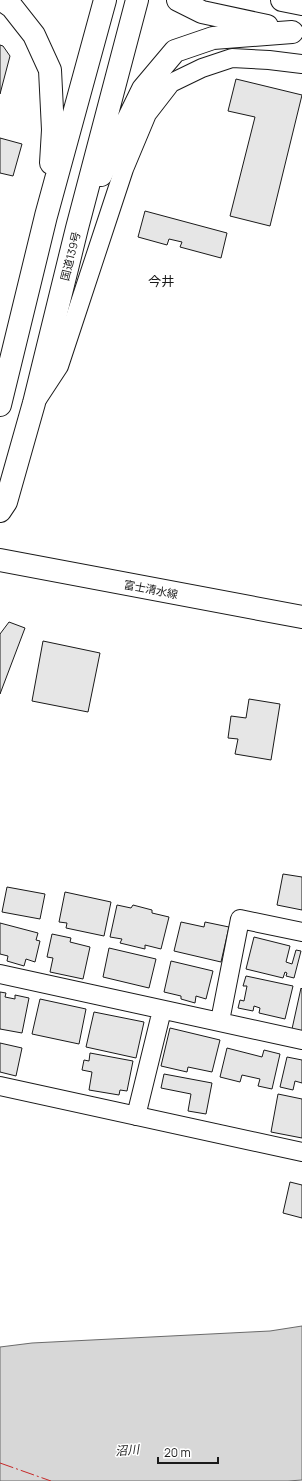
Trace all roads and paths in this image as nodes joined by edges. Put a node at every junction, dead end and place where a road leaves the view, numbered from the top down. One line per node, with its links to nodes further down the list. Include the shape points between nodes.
1 (2, 0): 9 (main road, via 12,7 34,34 50,70 53,130)
2 (105, 0): 9 (main road)
3 (137, 0): 10 (main road, 国道139号)
4 (178, 0): 7 (main road, via 202,12)
5 (282, 0): 6 (main road)
6 (302, 4)
7 (297, 32): 10 (main road, via 213,38 175,51 143,89)
8 (302, 64): 11 (street, via 232,58 202,68 171,83 147,114 124,169 59,366)
9 (46, 216): 12 (main road)
10 (77, 228): 11 (main road, 国道139号)
11 (34, 404): 13 (main road, 国道139号, via 6,502)
12 (0, 405)
13 (0, 512)
14 (0, 560): 15 (main road, 富士清水線)
15 (302, 617)
16 (302, 932): 19 (street, via 240,919)
17 (0, 974): 18 (street)
18 (162, 1010): 19 (street); 22 (street)
19 (220, 1021): 20 (street)
20 (302, 1040)
21 (0, 1086): 22 (street)
22 (136, 1116): 23 (street)
23 (302, 1152)

